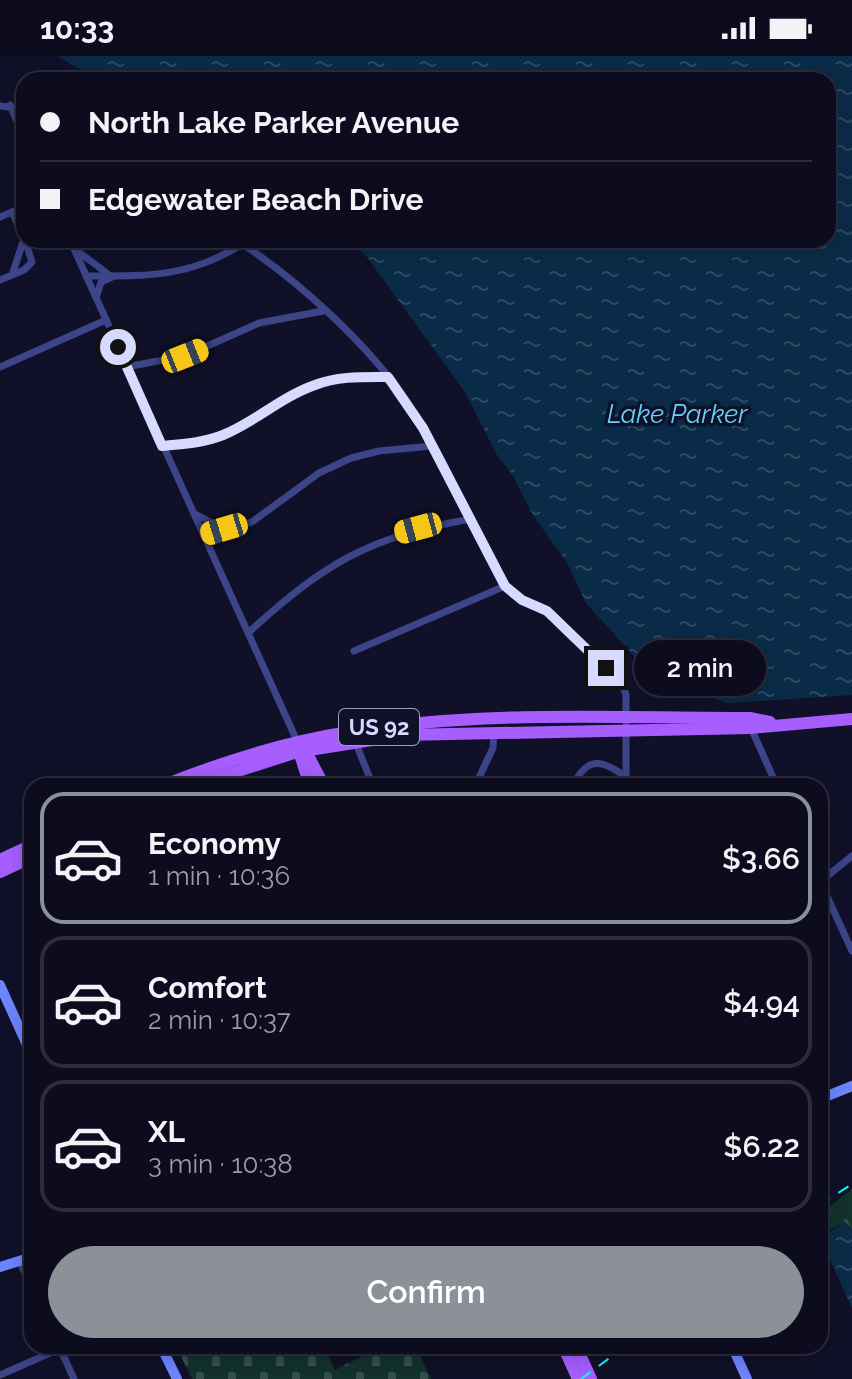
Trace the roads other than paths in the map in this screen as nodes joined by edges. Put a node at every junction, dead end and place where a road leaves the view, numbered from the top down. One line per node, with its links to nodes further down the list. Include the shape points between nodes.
1 (10, 105): 2 (street); 3 (street); 4 (street)
2 (0, 106)
3 (16, 107)
4 (16, 119)
5 (16, 210): 6 (street)
6 (12, 212): 7 (street); 8 (street)
7 (0, 217)
8 (16, 221)
9 (21, 248): 15 (street)
10 (27, 248): 15 (street, via 32,262)
11 (74, 248): 16 (street)
12 (77, 248): 17 (street)
13 (231, 248): 17 (street, via 215,259 179,270 141,278)
14 (248, 248): 20 (street)
15 (11, 275): 18 (street)
16 (86, 276): 17 (street); 19 (street)
17 (112, 277): 19 (street, via 101,282)
18 (0, 280)
19 (96, 298): 21 (street)
20 (323, 311): 23 (street, via 259,323 185,356); 24 (street)
21 (106, 320): 22 (street); 23 (street)
22 (0, 367)
23 (126, 367): 25 (street)
24 (388, 377): 25 (street, via 318,384 274,403 224,435); 26 (street)
25 (162, 446): 27 (street)
26 (432, 446): 28 (street); 29 (street, via 379,451 339,463 261,517)
27 (192, 512): 29 (street); 30 (street)
28 (471, 519): 32 (street); 33 (street, via 400,533 338,560)
29 (224, 529): 30 (street); 31 (street)
30 (203, 535): 31 (street)
31 (210, 551): 33 (street)
32 (505, 586): 34 (street); 37 (street, via 547,611 620,681 626,694)
33 (249, 632): 41 (street)
34 (354, 651)
35 (852, 719): 36 (main road, US 92)
36 (773, 722): 37 (main road, US 92, via 750,718); 38 (main road, US 92)
37 (625, 724): 38 (main road, US 92); 39 (main road, US 92); 41 (main road, US 92, via 421,723); 51 (street)
38 (751, 728): 52 (street)
39 (494, 731): 40 (main road, US 92); 49 (street, via 493,748)
40 (355, 741): 41 (main road, US 92); 48 (street)
41 (300, 748): 42 (main road, US 92); 43 (main road, US 92, via 228,761); 46 (main road); 47 (main road)
42 (269, 760): 44 (main road, US 92); 45 (main road, via 293,764)
43 (183, 778)
44 (216, 778)
45 (305, 778)
46 (308, 778)
47 (319, 778)
48 (370, 778)
49 (479, 778)
50 (577, 778): 51 (street, via 590,763 605,764)
51 (626, 778)
52 (773, 778)
53 (24, 849): 55 (main road)
54 (852, 856): 58 (street)
55 (0, 860)
56 (24, 861): 57 (main road)
57 (0, 872)
58 (828, 876)
59 (828, 905): 60 (street)
60 (852, 951)
61 (0, 985): 62 (street)
62 (24, 1038)
63 (852, 1086): 64 (street)
64 (828, 1096)
65 (24, 1260): 66 (street)
66 (17, 1263): 67 (street); 68 (street); 69 (street)
67 (0, 1267)
68 (0, 1275)
69 (24, 1275)
70 (46, 1354): 77 (street)
71 (64, 1354): 78 (street)
72 (165, 1354): 79 (street)
73 (171, 1354): 79 (street)
74 (567, 1354): 80 (main road)
75 (580, 1354): 81 (main road)
76 (736, 1354): 82 (street)
77 (0, 1375)
78 (74, 1379)
79 (179, 1379)
80 (578, 1379)
81 (591, 1379)
82 (747, 1379)

